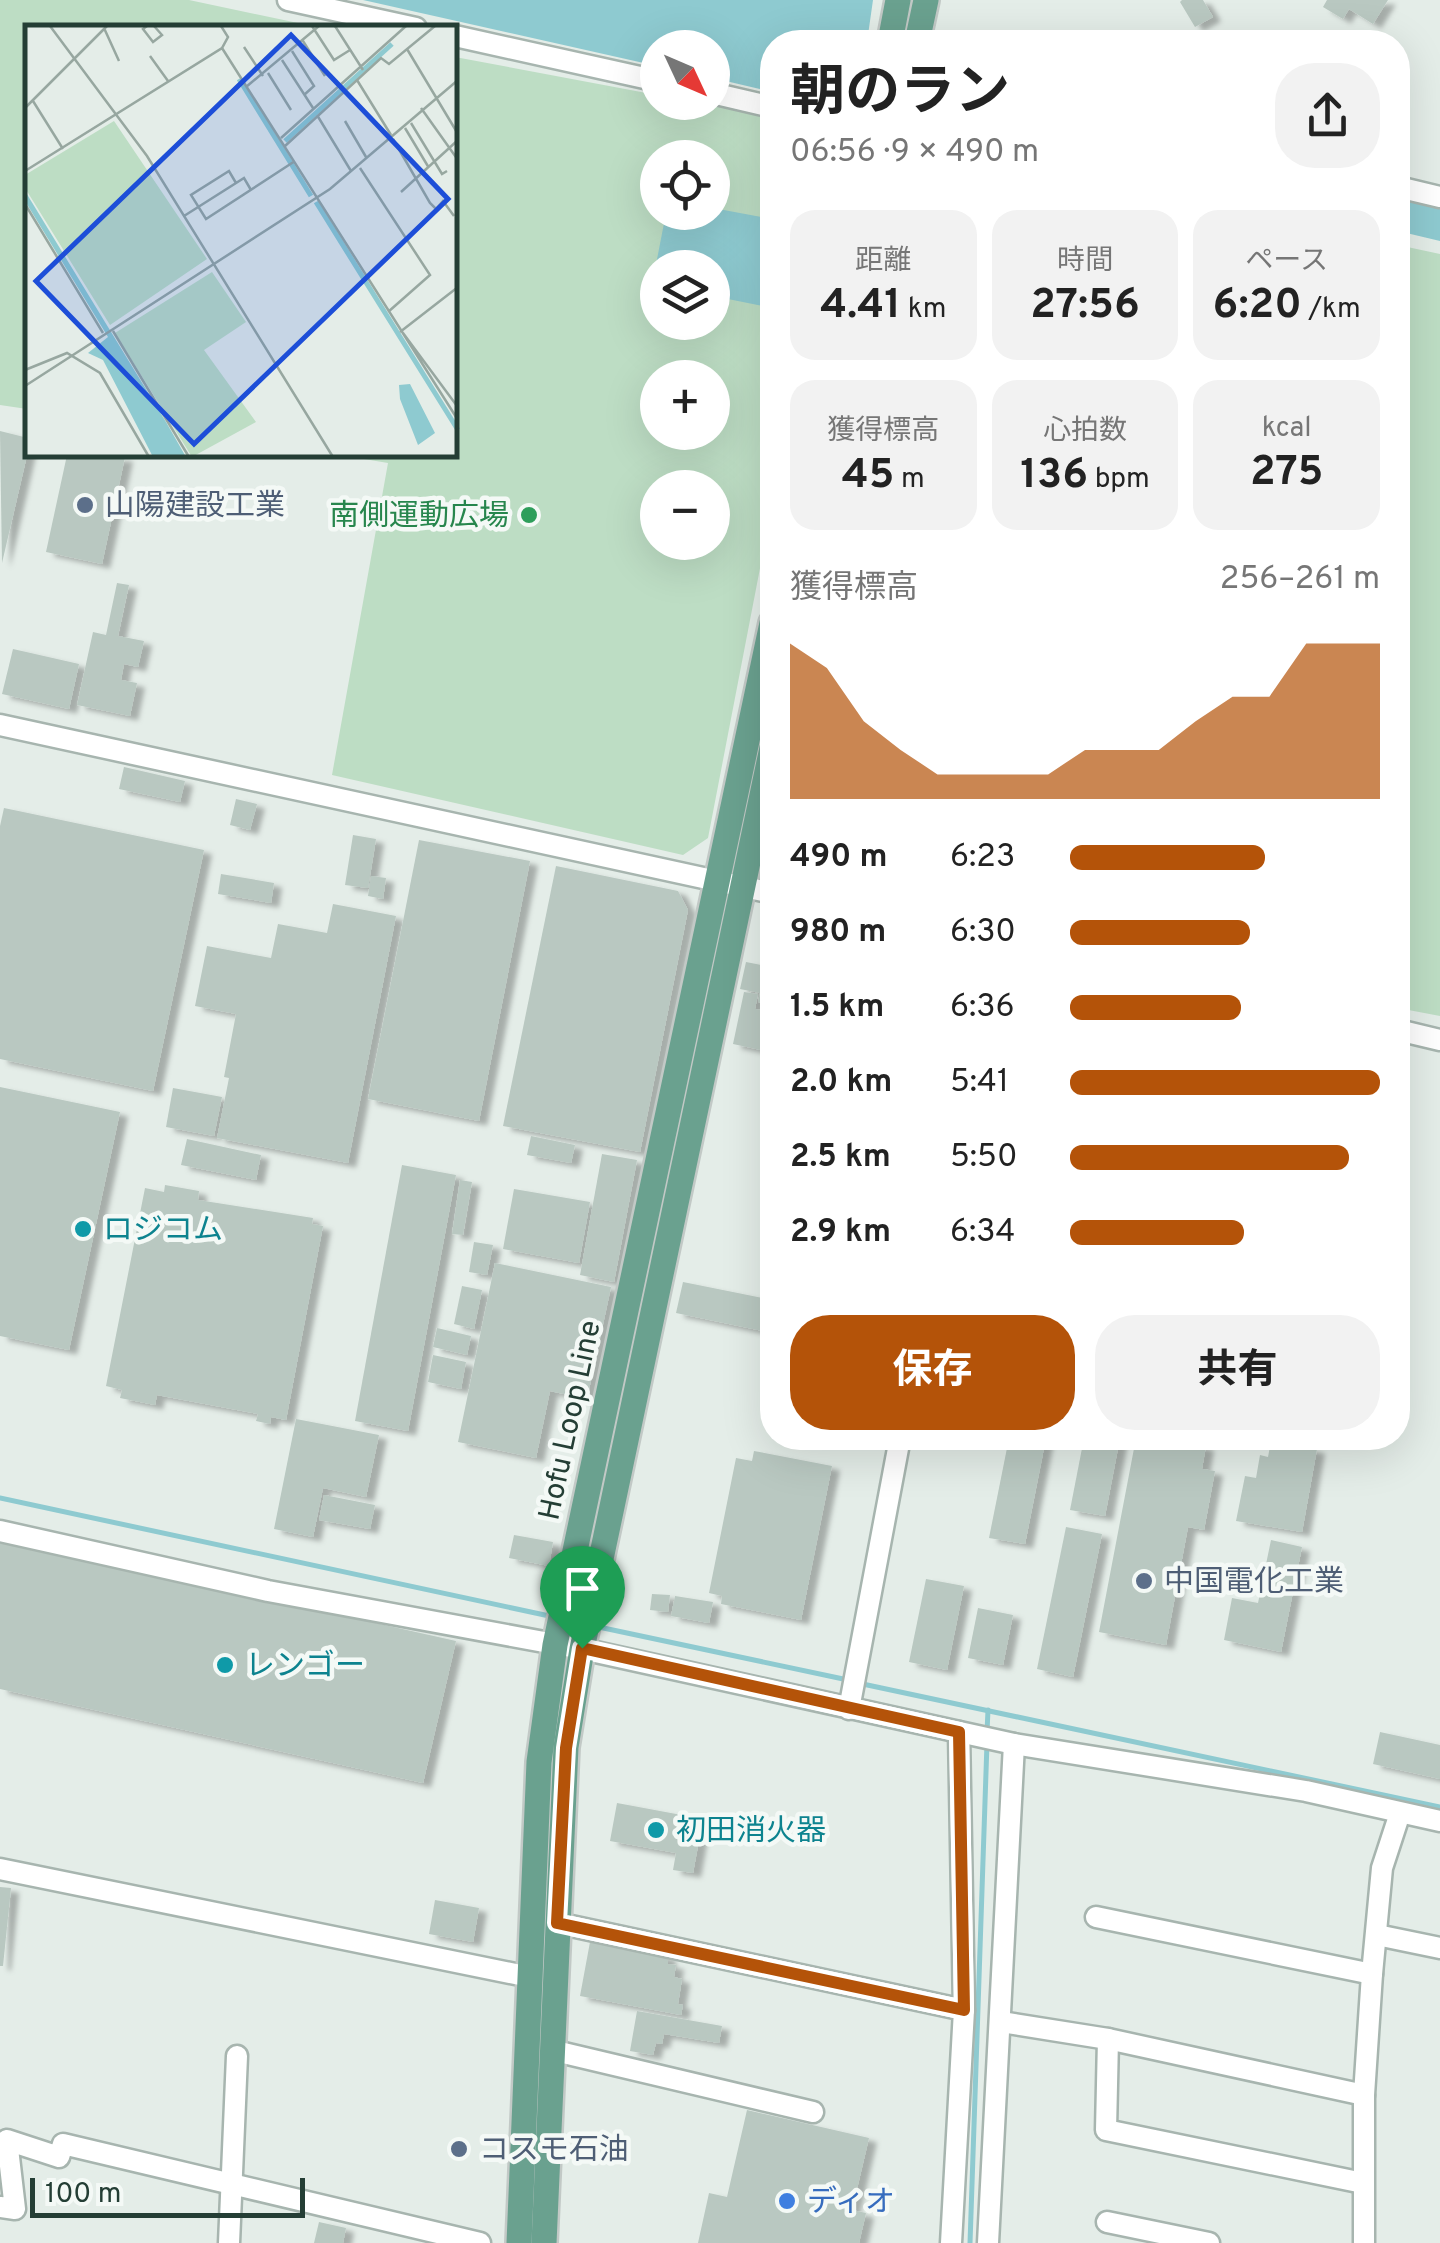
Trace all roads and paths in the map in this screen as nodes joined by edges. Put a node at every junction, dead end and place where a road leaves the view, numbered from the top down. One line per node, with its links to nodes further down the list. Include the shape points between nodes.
1 (288, 0): 4 (street)
2 (898, 0): 5 (main road)
3 (926, 0): 6 (main road)
4 (402, 25)
5 (892, 30)
6 (920, 30)
7 (458, 37): 8 (street)
8 (640, 77)
9 (730, 98): 10 (street)
10 (760, 104)
11 (1410, 190): 12 (street)
12 (1440, 197)
13 (760, 678): 16 (main road, Hofu Loop Line)
14 (0, 725): 16 (street)
15 (760, 808): 17 (main road, Hofu Loop Line)
16 (716, 881): 17 (street); 23 (main road, Hofu Loop Line)
17 (744, 887): 18 (street); 24 (main road, Hofu Loop Line)
18 (760, 890)
19 (1410, 1033): 20 (street)
20 (1440, 1040)
21 (898, 1450): 25 (street)
22 (0, 1531): 23 (street)
23 (555, 1645): 24 (street); 36 (main road, Hofu Loop Line, via 539,1762)
24 (582, 1648): 25 (street); 32 (main road, Hofu Loop Line, via 566,1748)
25 (849, 1708): 26 (street)
26 (959, 1732): 27 (street); 37 (street)
27 (1014, 1744): 28 (street, via 1306,1791); 38 (street)
28 (1400, 1813): 29 (street); 33 (street, via 1382,1868)
29 (1440, 1822)
30 (0, 1869): 36 (street)
31 (1096, 1916): 35 (street)
32 (557, 1923): 37 (street); 40 (main road, Hofu Loop Line)
33 (1377, 1935): 34 (street); 35 (street)
34 (1440, 1948)
35 (1372, 1974): 42 (street)
36 (530, 1977): 50 (main road, Hofu Loop Line)
37 (964, 2010): 52 (street)
38 (1001, 2022): 39 (street); 53 (street)
39 (1108, 2039): 42 (street); 45 (street, via 1106,2130)
40 (551, 2050): 43 (street); 51 (main road, Hofu Loop Line)
41 (237, 2056): 44 (street)
42 (1364, 2095): 45 (street)
43 (813, 2112)
44 (230, 2183): 46 (street, via 62,2144 59,2157 7,2140 14,2209); 48 (street); 49 (street)
45 (1364, 2184): 55 (street)
46 (0, 2207)
47 (1107, 2222): 54 (street)
48 (230, 2243)
49 (480, 2243)
50 (519, 2243)
51 (544, 2243)
52 (951, 2243)
53 (988, 2243)
54 (1209, 2243)
55 (1364, 2243)

